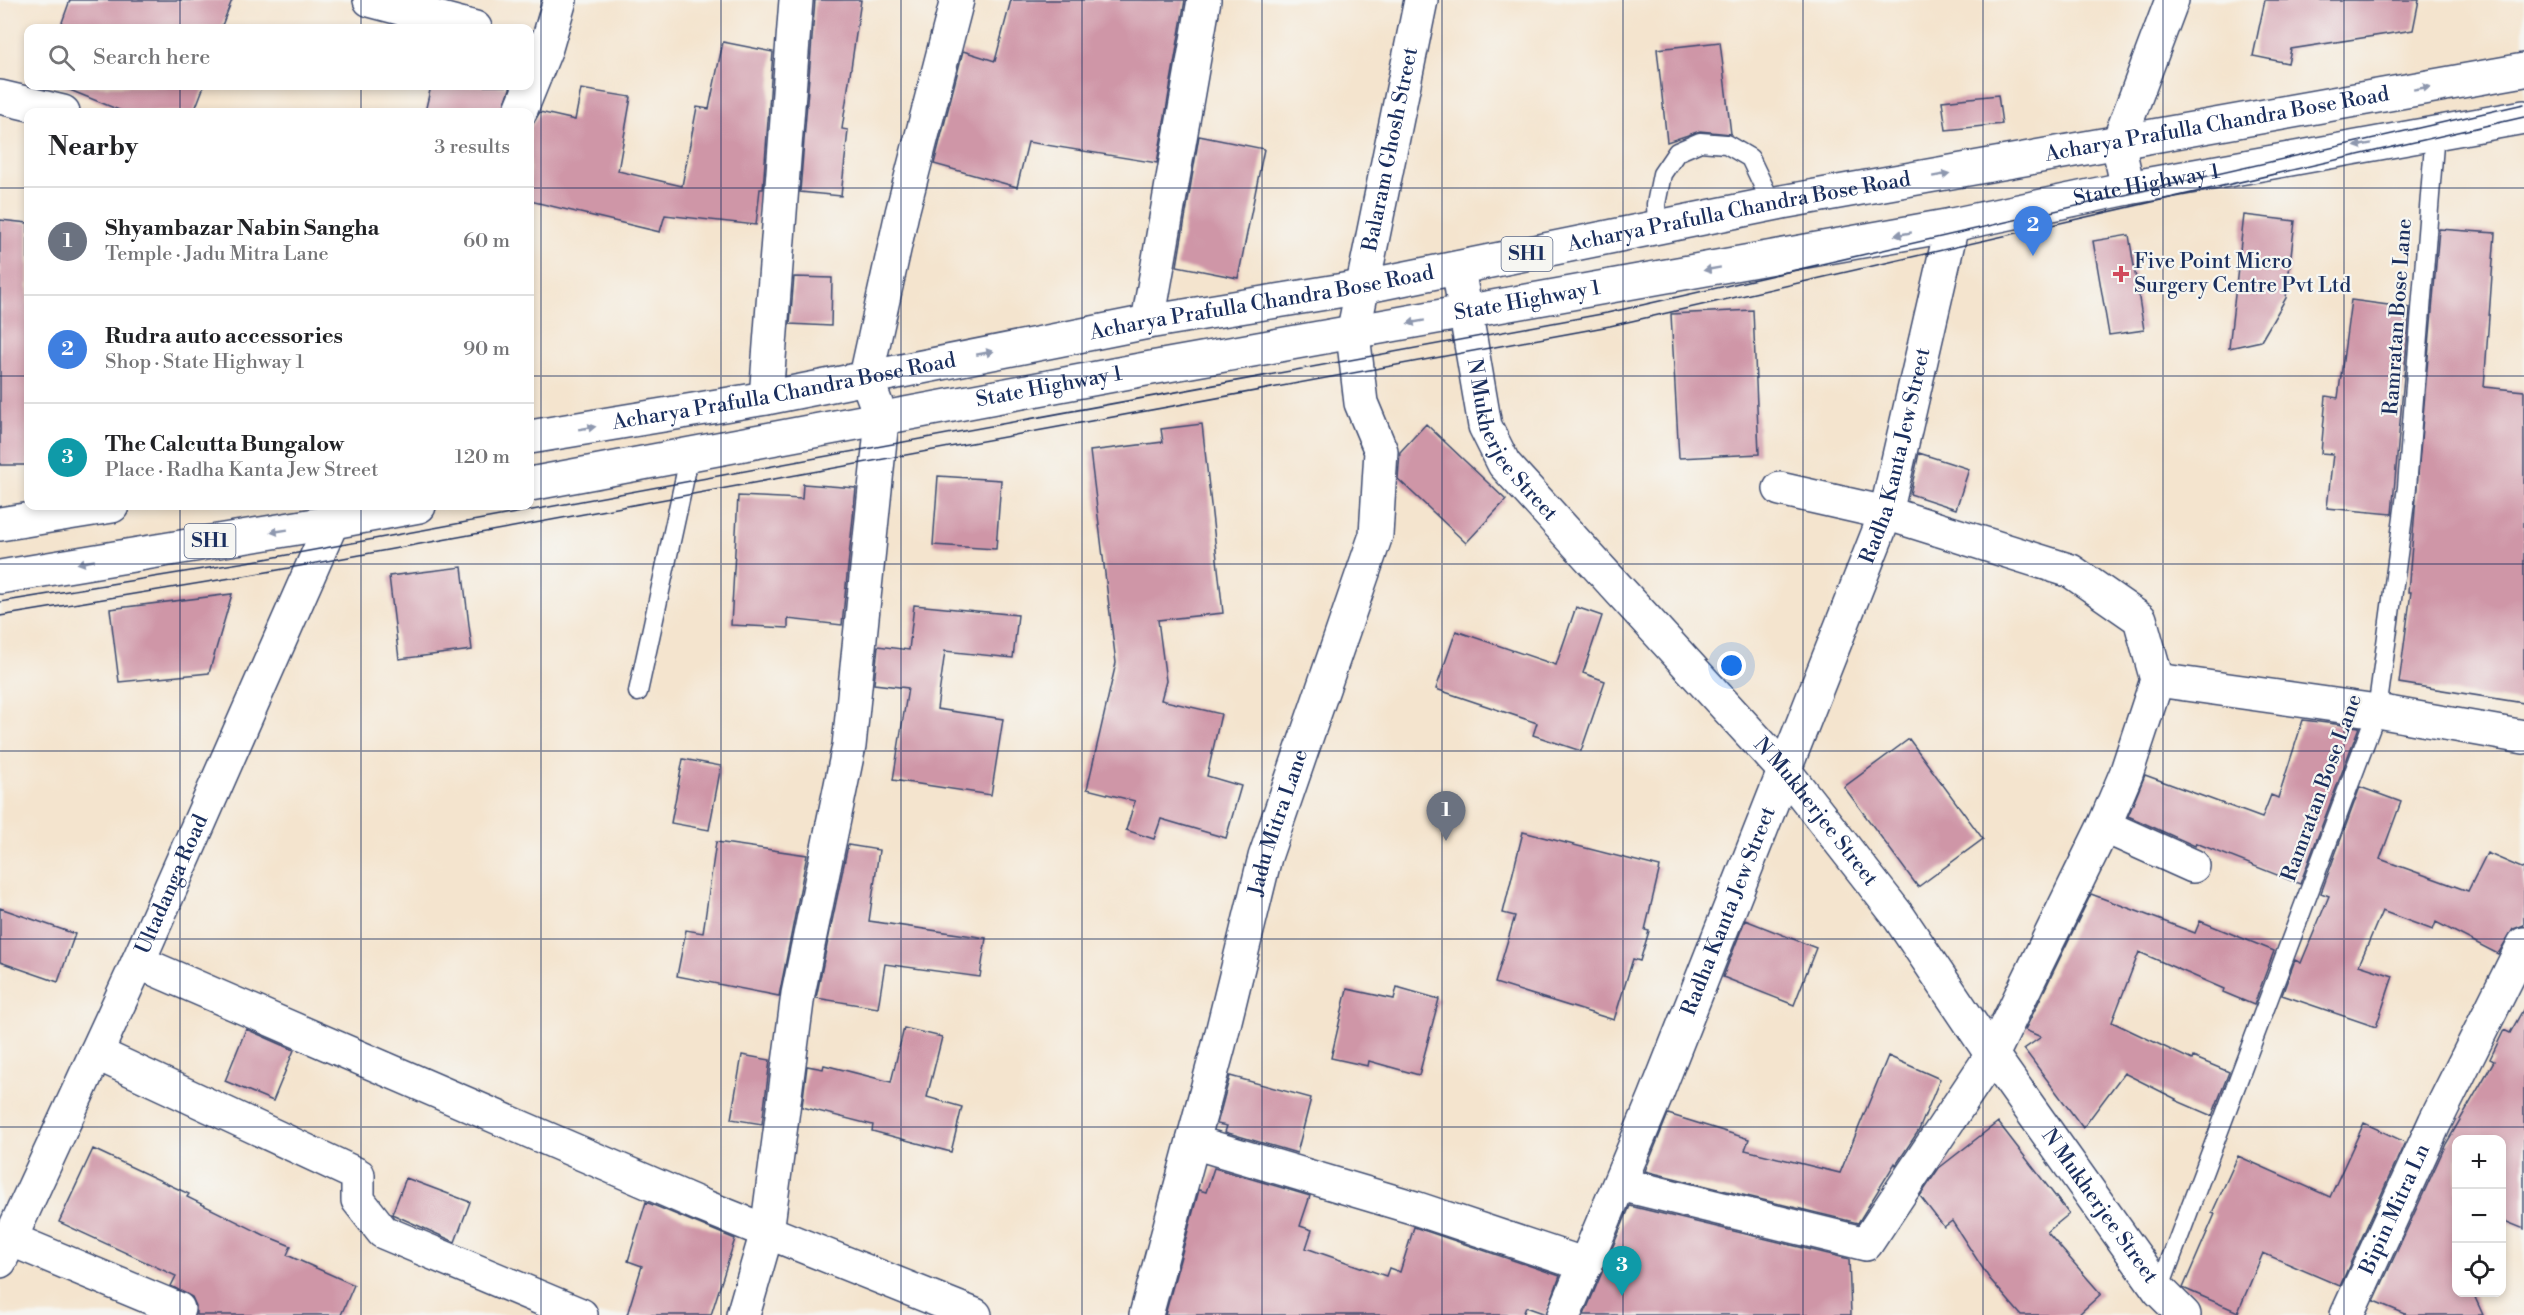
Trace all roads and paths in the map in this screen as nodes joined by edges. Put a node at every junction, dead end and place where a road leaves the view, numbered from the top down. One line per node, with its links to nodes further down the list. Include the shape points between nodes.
1 (370, 0): 8 (street)
2 (560, 0): 9 (street)
3 (796, 0): 29 (street)
4 (957, 0): 28 (street, via 902,213)
5 (1204, 0): 26 (street)
6 (1421, 0): 24 (street, Balaram Ghosh Street)
7 (2172, 0): 18 (street)
8 (460, 24)
9 (538, 46): 10 (street)
10 (534, 61)
11 (2524, 70): 18 (street, Acharya Prafulla Chandra Bose Road / SH1, one-way to 11)
12 (526, 90): 15 (street)
13 (0, 97): 14 (street)
14 (46, 108)
15 (521, 108)
16 (2524, 117): 17 (street, State Highway 1 / SH1)
17 (2435, 132): 19 (street, State Highway 1 / SH1, one-way to 19); 43 (lane, Ramratan Bose Lane, via 2407,487)
18 (2118, 144): 19 (street); 20 (street, Acharya Prafulla Chandra Bose Road / SH1, one-way to 18)
19 (2128, 188): 21 (street, State Highway 1 / SH1)
20 (1772, 204): 22 (street, Acharya Prafulla Chandra Bose Road / SH1); 22 (lane, via 1750,158 1726,144 1700,142 1677,152 1662,174 1656,204)
21 (1952, 225): 25 (street, State Highway 1 / SH1, one-way to 25); 37 (street, Radha Kanta Jew Street)
22 (1657, 228): 23 (street, Acharya Prafulla Chandra Bose Road / SH1)
23 (1458, 268): 24 (street, Acharya Prafulla Chandra Bose Road / SH1); 25 (street, N Mukherjee Street)
24 (1362, 287): 26 (street, Acharya Prafulla Chandra Bose Road / SH1); 27 (street, Balaram Ghosh Street)
25 (1467, 313): 27 (street, State Highway 1 / SH1, one-way to 27); 45 (street, N Mukherjee Street, via 1485,426 1504,464)
26 (1149, 322): 28 (street, Acharya Prafulla Chandra Bose Road / SH1, one-way to 26)
27 (1353, 334): 30 (street, State Highway 1 / SH1); 53 (street, Jadu Mitra Lane, via 1361,403 1381,451 1376,535 1265,857)
28 (866, 376): 29 (street, Acharya Prafulla Chandra Bose Road / SH1); 30 (street)
29 (766, 398): 31 (street, Acharya Prafulla Chandra Bose Road / SH1, one-way to 29)
30 (882, 420): 32 (street, State Highway 1 / SH1); 55 (street, via 849,746 798,994)
31 (534, 436)
32 (690, 454): 33 (street, State Highway 1 / SH1); 42 (lane)
33 (534, 483)
34 (1780, 489): 37 (street)
35 (87, 510): 39 (street)
36 (378, 510): 38 (street, SH1)
37 (1886, 513): 41 (street, via 2071,571 2140,620); 45 (street, Radha Kanta Jew Street)
38 (336, 514): 40 (street, SH1, one-way to 40); 49 (street, Ultadanga Road)
39 (0, 524)
40 (0, 577)
41 (2157, 680): 43 (street); 46 (street, via 2126,774)
42 (638, 692)
43 (2377, 711): 44 (street); 58 (lane, Ramratan Bose Lane)
44 (2524, 737)
45 (1784, 770): 52 (street, N Mukherjee Street, via 1899,917); 54 (street, Radha Kanta Jew Street)
46 (2104, 825): 47 (street); 52 (street)
47 (2193, 866)
48 (2524, 944): 50 (street, Bipin Mitra Ln)
49 (138, 962): 51 (street, Ultadanga Road); 55 (street)
50 (2517, 976): 66 (street, Bipin Mitra Ln, via 2435,1122)
51 (96, 1053): 56 (street, Ultadanga Road); 60 (street, via 358,1175 358,1200 383,1232)
52 (1992, 1055): 54 (street, via 1866,1244); 58 (street, N Mukherjee Street)
53 (1194, 1142): 57 (street); 63 (street, Jadu Mitra Lane)
54 (1620, 1184): 57 (street, Radha Kanta Jew Street)
55 (767, 1232): 61 (street); 62 (street)
56 (5, 1250): 59 (street)
57 (1586, 1265): 64 (street, Radha Kanta Jew Street)
58 (2158, 1290): 65 (street, N Mukherjee Street)
59 (178, 1309)
60 (581, 1315)
61 (743, 1315)
62 (975, 1315)
63 (1146, 1315)
64 (1564, 1315)
65 (2184, 1315)
66 (2347, 1315)

